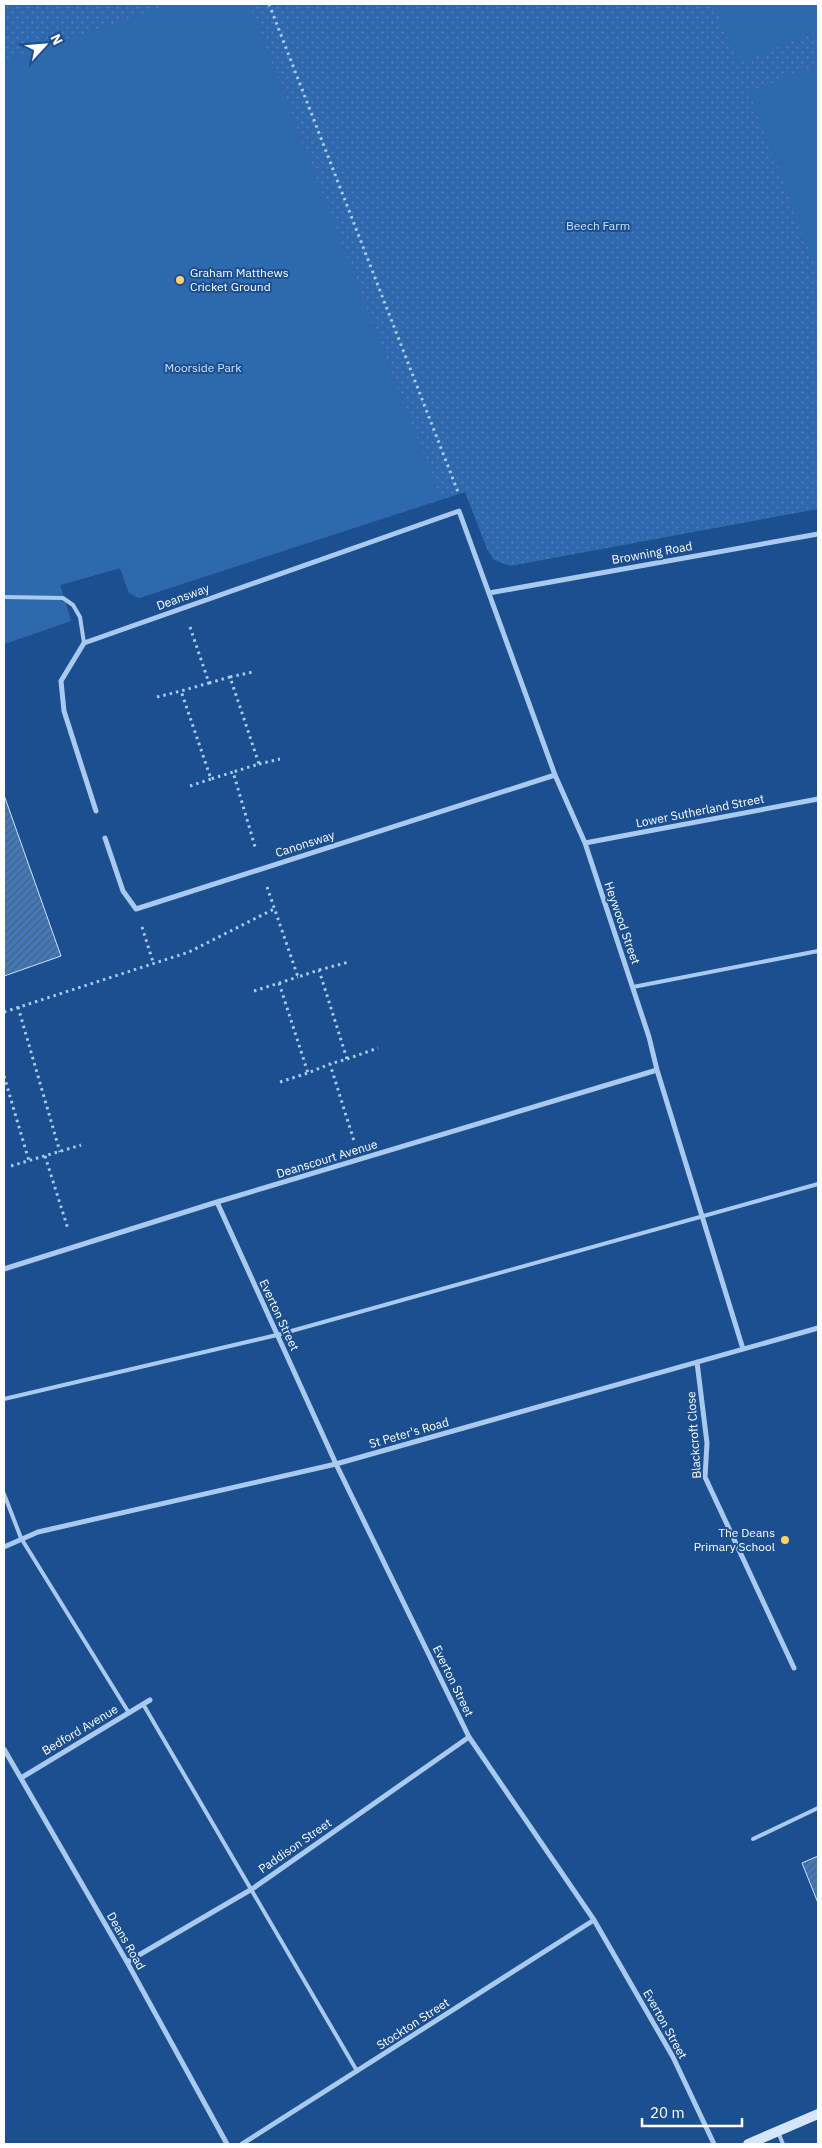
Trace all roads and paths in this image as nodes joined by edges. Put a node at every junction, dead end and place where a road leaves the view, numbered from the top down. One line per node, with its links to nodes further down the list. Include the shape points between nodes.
1 (269, 4): 2 (path, via 458,489)
2 (459, 511): 4 (street, Heywood Street); 6 (street, Deansway)
3 (818, 534): 4 (street, Browning Road)
4 (489, 592): 16 (street, Heywood Street)
5 (4, 597): 7 (lane, via 63,598 73,605 80,617)
6 (184, 607): 7 (street, Deansway); 10 (path)
7 (84, 643): 20 (street, via 61,682 64,711)
8 (253, 672): 9 (path)
9 (230, 676): 10 (path); 14 (path)
10 (210, 683): 11 (path)
11 (181, 692): 12 (path); 17 (path)
12 (157, 698)
13 (280, 759): 14 (path)
14 (259, 764): 15 (path)
15 (233, 772): 17 (path); 23 (path)
16 (555, 775): 22 (street, Heywood Street); 23 (street, Canonsway)
17 (211, 779): 18 (path)
18 (190, 786)
19 (818, 799): 22 (street, Lower Sutherland Street)
20 (96, 811)
21 (105, 838): 24 (street, via 123,891)
22 (584, 843): 32 (street, Heywood Street)
23 (262, 868): 24 (street, Canonsway); 25 (path)
24 (136, 909): 27 (path)
25 (274, 909): 27 (path, via 189,952); 30 (path)
26 (818, 951): 32 (lane)
27 (153, 962): 34 (path)
28 (349, 962): 29 (path)
29 (319, 970): 30 (path); 37 (path)
30 (298, 977): 31 (path)
31 (279, 983): 33 (path); 40 (path)
32 (633, 986): 39 (street, Heywood Street)
33 (254, 992)
34 (18, 1007): 35 (path); 44 (path)
35 (4, 1012)
36 (378, 1048): 37 (path)
37 (347, 1059): 38 (path)
38 (330, 1064): 40 (path); 46 (path)
39 (657, 1070): 46 (street, Deanscourt Avenue); 51 (street, Heywood Street)
40 (308, 1073): 42 (path)
41 (4, 1076): 47 (path)
42 (280, 1082)
43 (81, 1145): 45 (path)
44 (60, 1152)
45 (45, 1156): 47 (path); 52 (path)
46 (360, 1160): 50 (street, Deanscourt Avenue)
47 (29, 1161): 48 (path)
48 (11, 1166)
49 (818, 1184): 51 (lane)
50 (216, 1202): 52 (street, Deanscourt Avenue); 55 (street, Everton Street)
51 (702, 1217): 55 (lane); 56 (street, Heywood Street)
52 (74, 1247): 53 (street, Deanscourt Avenue)
53 (4, 1269)
54 (818, 1328): 56 (street, St Peter's Road)
55 (277, 1335): 58 (lane); 59 (street, Everton Street)
56 (743, 1349): 57 (street, St Peter's Road)
57 (697, 1362): 59 (street, St Peter's Road); 63 (street, Blackcroft Close, via 707,1443 705,1477)
58 (4, 1399)
59 (336, 1464): 61 (street, St Peter's Road); 67 (street, Everton Street)
60 (4, 1494): 61 (lane)
61 (21, 1538): 62 (street, St Peter's Road); 66 (lane)
62 (4, 1547)
63 (794, 1668)
64 (150, 1700): 65 (street, Bedford Avenue)
65 (143, 1704): 66 (street, Bedford Avenue); 72 (lane)
66 (128, 1713): 69 (street, Bedford Avenue)
67 (469, 1737): 72 (street, Paddison Street); 73 (street, Everton Street)
68 (4, 1749): 69 (street, Deans Road)
69 (21, 1778): 74 (street, Deans Road)
70 (818, 1808): 71 (lane)
71 (753, 1838)
72 (252, 1889): 74 (street, Paddison Street); 75 (lane)
73 (594, 1920): 75 (street, Stockton Street); 80 (street, Everton Street, via 673,2057)
74 (126, 1962): 78 (street, Deans Road)
75 (357, 2071): 79 (street, Stockton Street)
76 (818, 2114): 77 (main road)
77 (778, 2132): 81 (main road); 82 (lane)
78 (227, 2144)
79 (242, 2144)
80 (714, 2144)
81 (748, 2144)
82 (783, 2144)

